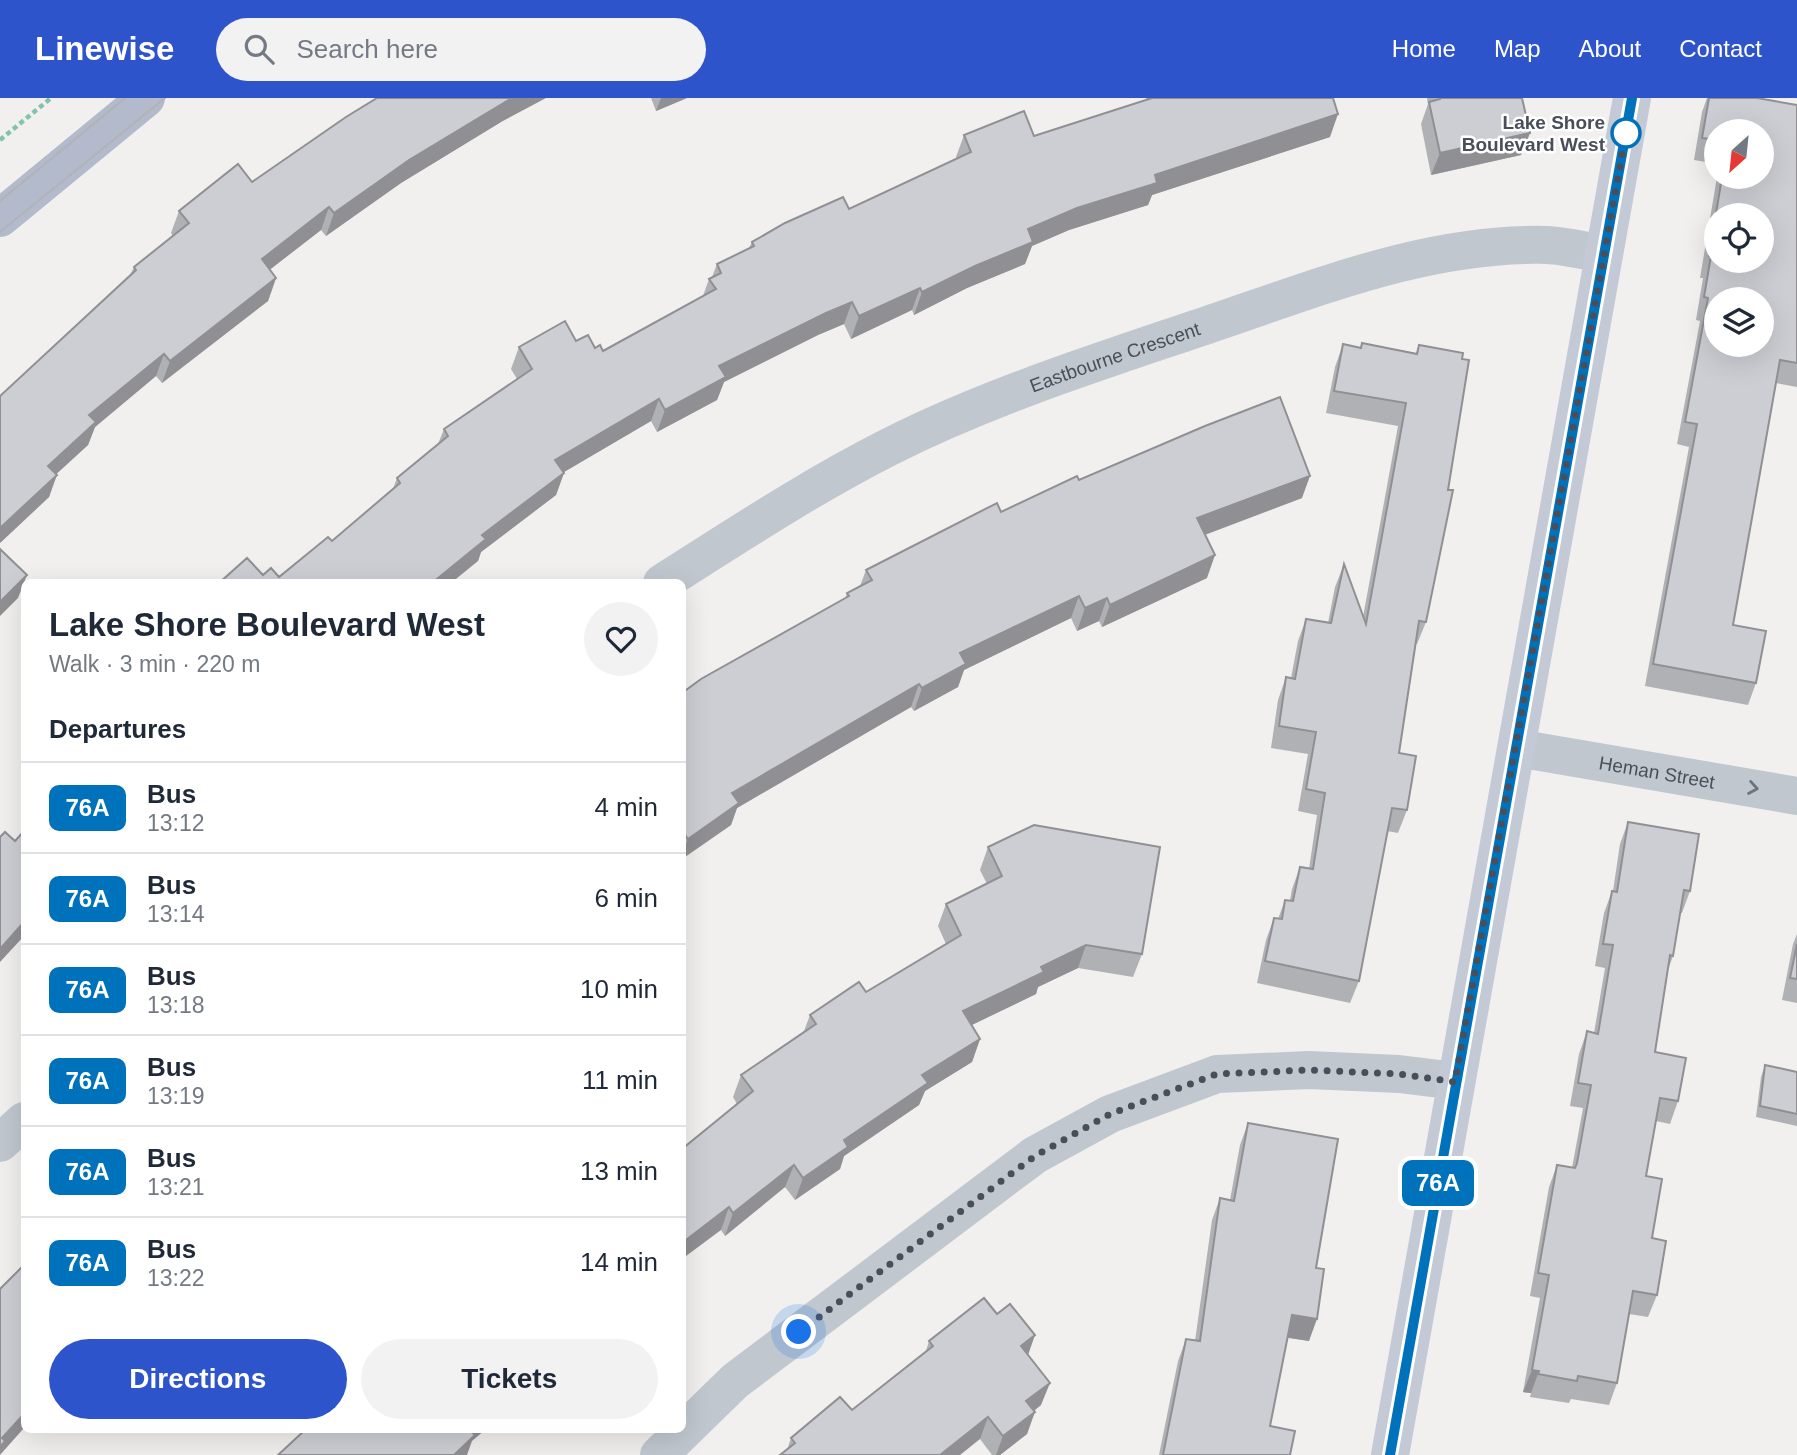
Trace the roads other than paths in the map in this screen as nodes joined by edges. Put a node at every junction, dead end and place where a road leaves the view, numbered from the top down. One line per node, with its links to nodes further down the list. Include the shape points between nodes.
1 (146, 98): 3 (main road)
2 (1632, 98): 4 (main road)
3 (0, 218)
4 (1604, 254): 5 (street, Eastbourne Crescent, via 1518,245 1427,256 1344,278 1023,388 889,447); 6 (main road)
5 (668, 579)
6 (1517, 748): 7 (street, Heman Street, one-way to 7); 8 (main road)
7 (1797, 796)
8 (1455, 1082): 11 (street, via 1309,1070 1217,1074 1110,1114 1035,1156 746,1372); 14 (main road)
9 (21, 1124): 10 (street)
10 (0, 1143)
11 (686, 1429)
12 (682, 1433): 13 (street)
13 (659, 1455)
14 (1390, 1455)

